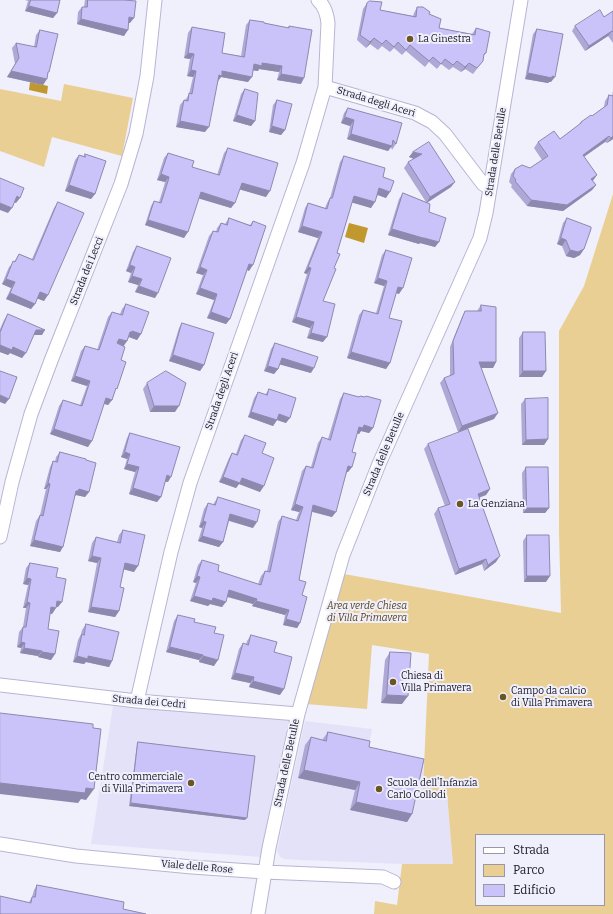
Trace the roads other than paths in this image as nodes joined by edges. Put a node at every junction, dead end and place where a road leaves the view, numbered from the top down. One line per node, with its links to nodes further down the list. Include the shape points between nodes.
1 (155, 0): 6 (street, Strada dei Lecci, via 147,76 136,134 121,184 31,414)
2 (318, 0): 4 (street, Strada degli Aceri, via 327,13 328,23)
3 (521, 0): 5 (street, Strada delle Betulle)
4 (325, 87): 5 (street, Strada degli Aceri, via 415,113 432,122 445,134 483,184); 8 (street, Strada degli Aceri, via 303,163 190,483 171,552)
5 (490, 188): 9 (street, Strada delle Betulle, via 480,238 379,464 343,555)
6 (0, 538)
7 (0, 685): 8 (street, Strada dei Cedri)
8 (137, 701): 9 (street, Strada dei Cedri)
9 (298, 714): 11 (street, Strada delle Betulle)
10 (0, 844): 11 (street, Viale delle Rose, via 76,856)
11 (265, 872): 12 (street, Viale delle Rose, via 384,877); 13 (street, Strada delle Betulle)
12 (394, 882)
13 (258, 914)

